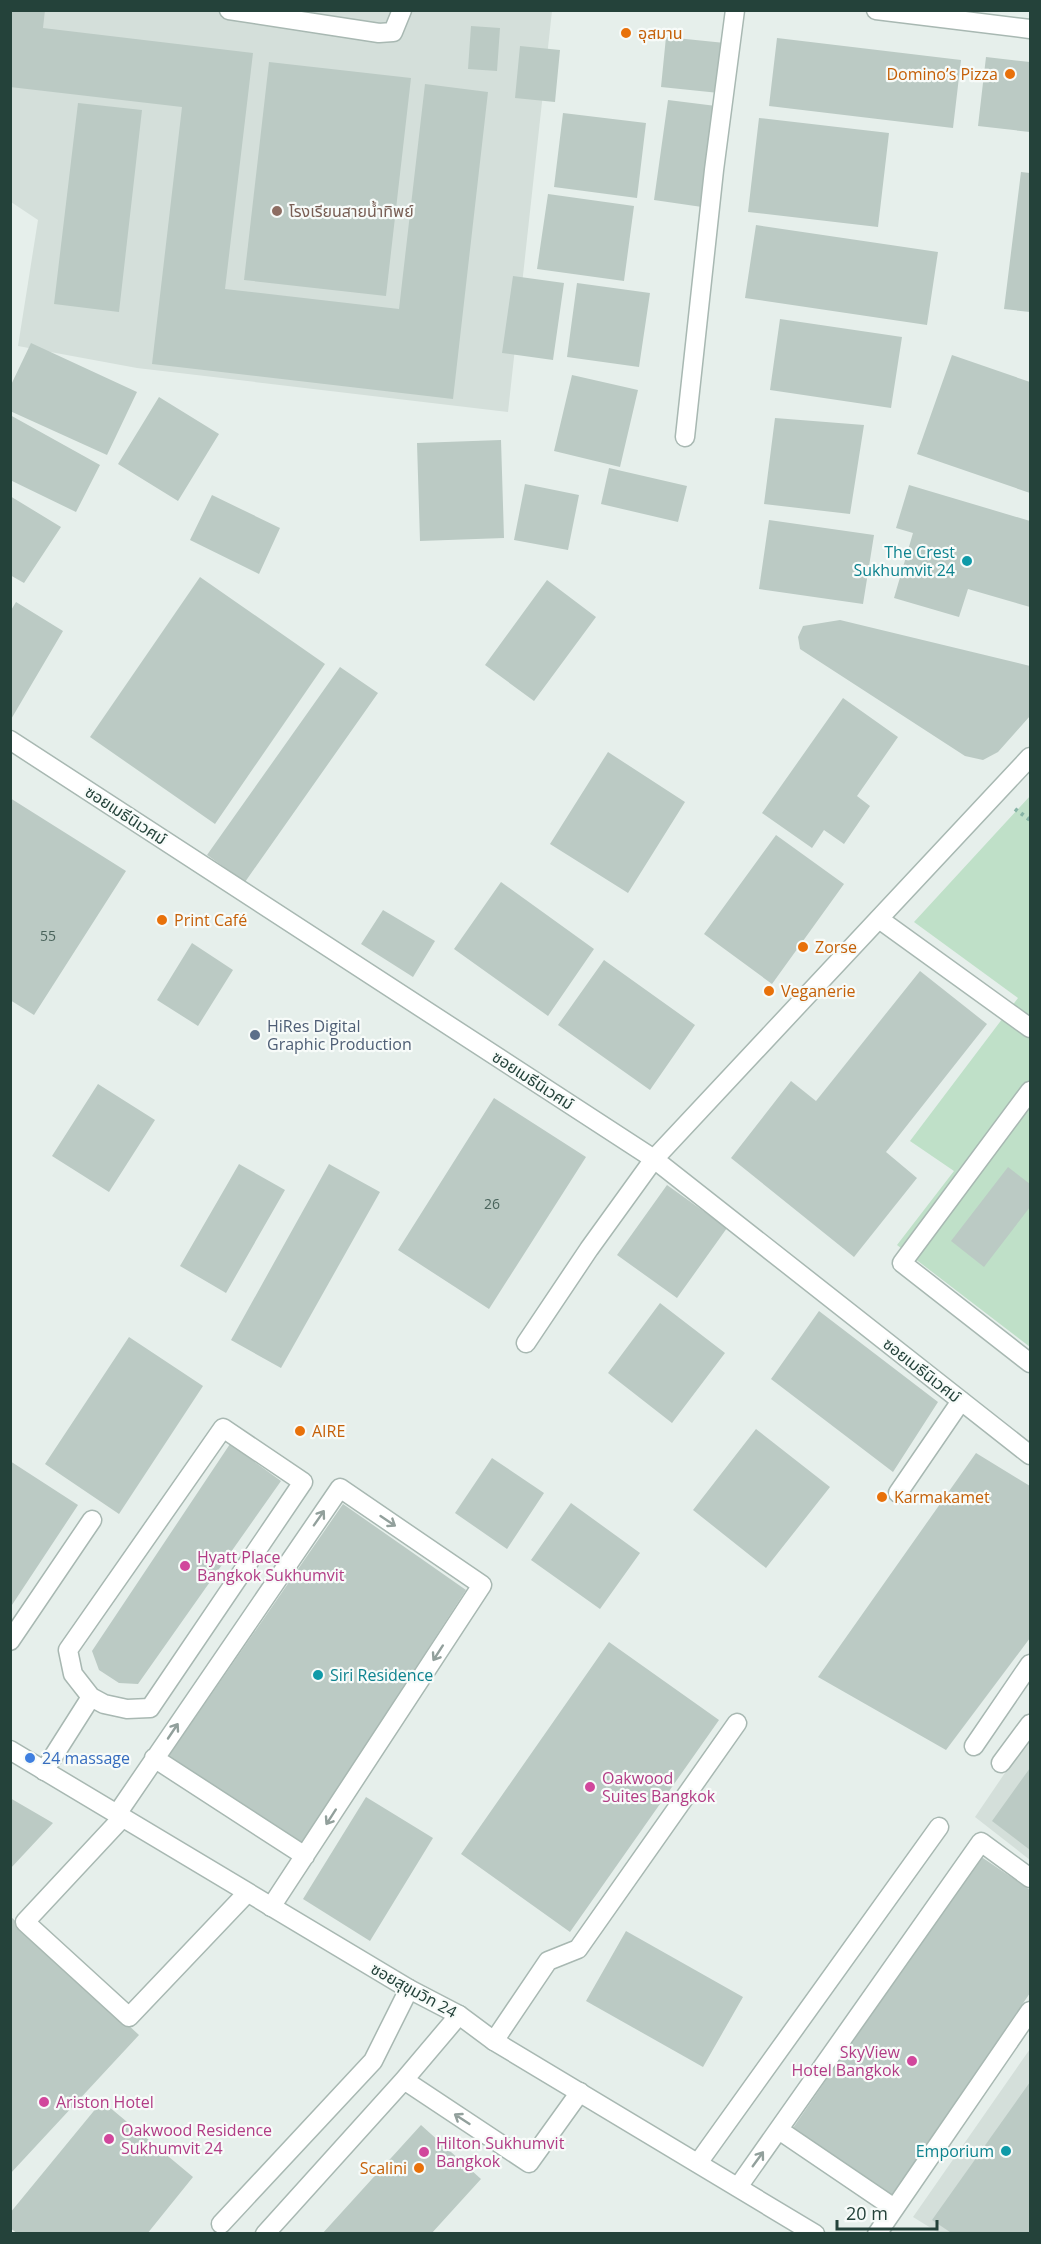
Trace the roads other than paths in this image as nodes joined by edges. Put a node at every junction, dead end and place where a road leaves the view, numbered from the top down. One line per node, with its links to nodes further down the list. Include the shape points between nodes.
1 (229, 10): 2 (street, via 379,33 393,32)
2 (402, 10)
3 (735, 10): 7 (street)
4 (876, 10): 5 (street)
5 (938, 14): 6 (street)
6 (1030, 29)
7 (685, 437)
8 (10, 741): 13 (street, ซอยเมธีนิเวศม์)
9 (1030, 757): 10 (street)
10 (879, 919): 11 (street); 13 (street)
11 (1030, 1028)
12 (1030, 1091): 15 (street, via 902,1263)
13 (654, 1159): 14 (street); 16 (street, ซอยเมธีนิเวศม์)
14 (526, 1343)
15 (1030, 1363)
16 (962, 1401): 17 (street, ซอยเมธีนิเวศม์); 18 (street)
17 (1030, 1455)
18 (898, 1493)
19 (92, 1520): 20 (street)
20 (10, 1641)
21 (1030, 1664): 25 (street)
22 (91, 1697): 22 (street, via 73,1674 68,1650 223,1428 303,1482 150,1708 127,1709); 29 (street)
23 (737, 1723): 39 (street, via 578,1949 548,1961)
24 (1030, 1724): 28 (street)
25 (974, 1746)
26 (10, 1750): 29 (street, ซอยสุขุมวิท 24)
27 (154, 1758): 30 (street); 32 (street); 32 (street, one-way to 32, via 340,1488 482,1585)
28 (1001, 1763)
29 (44, 1771): 30 (street, ซอยสุขุมวิท 24)
30 (120, 1816): 34 (street, ซอยสุขุมวิท 24); 34 (street, via 25,1922 129,2017)
31 (939, 1827): 43 (street)
32 (305, 1856): 35 (street)
33 (1030, 1878): 42 (street, via 981,1842)
34 (247, 1893): 35 (street, ซอยสุขุมวิท 24)
35 (271, 1907): 36 (street, ซอยสุขุมวิท 24)
36 (409, 1989): 38 (street, ซอยสุขุมวิท 24); 46 (street, via 373,2061)
37 (1030, 2011): 45 (street)
38 (459, 2015): 39 (street, ซอยสุขุมวิท 24); 40 (street)
39 (494, 2041): 41 (street, ซอยสุขุมวิท 24)
40 (404, 2080): 41 (street, one-way to 40, via 529,2163); 47 (street)
41 (579, 2092): 43 (street, ซอยสุขุมวิท 24)
42 (779, 2130): 44 (street, one-way to 42); 45 (street)
43 (698, 2163): 44 (street, ซอยสุขุมวิท 24)
44 (738, 2187): 48 (street, ซอยสุขุมวิท 24)
45 (894, 2208): 49 (street)
46 (221, 2224)
47 (265, 2234)
48 (815, 2234)
49 (877, 2234)

